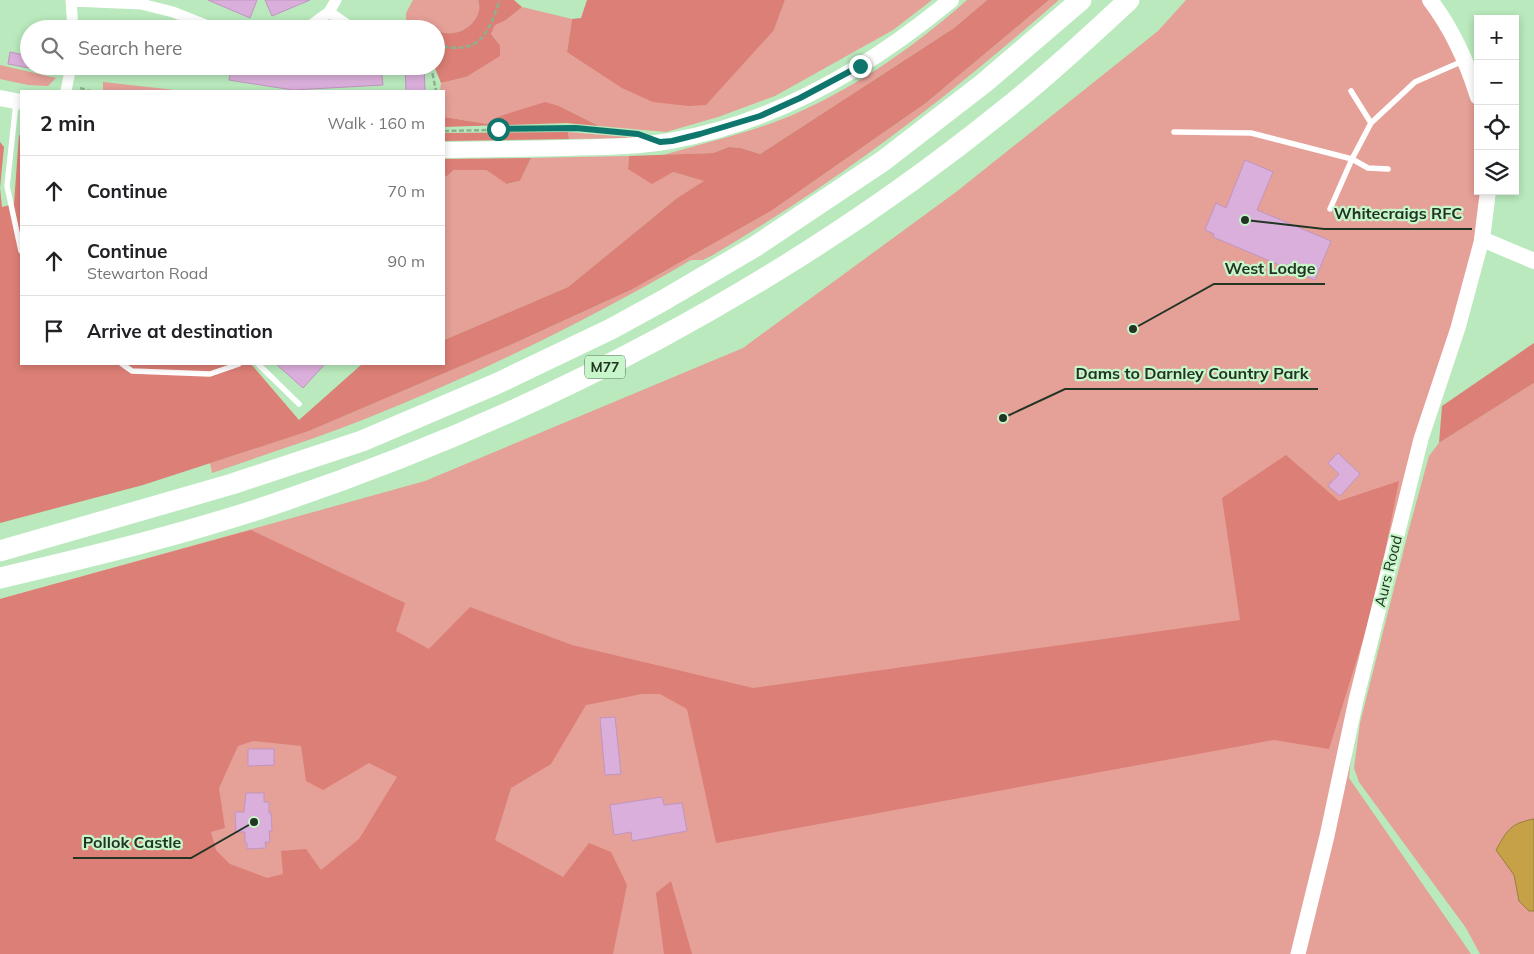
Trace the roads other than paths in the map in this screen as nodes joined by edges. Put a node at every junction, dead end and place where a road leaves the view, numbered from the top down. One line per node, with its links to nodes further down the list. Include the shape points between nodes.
1 (175, 0): 8 (street)
2 (336, 0): 9 (street)
3 (951, 0): 22 (main road, via 894,44 844,76 760,116 729,126 672,141 631,146)
4 (1081, 0): 34 (highway, M77, via 984,83 883,161 756,246 611,329 496,384 362,441 223,487)
5 (1129, 0): 35 (highway, M77, via 1003,111 871,209 736,295 653,343 504,415 408,456 279,503 77,560)
6 (1430, 0): 14 (main road, via 1455,37)
7 (71, 1): 8 (street, via 141,4); 10 (street)
8 (173, 12): 11 (street)
9 (329, 12): 12 (street); 13 (street)
10 (72, 20)
11 (193, 20)
12 (318, 20)
13 (340, 20)
14 (1465, 61): 16 (main road); 20 (lane, via 1415,82)
15 (69, 75): 17 (street)
16 (1474, 86)
17 (66, 90)
18 (1351, 91): 20 (lane)
19 (12, 100): 28 (lane, via 7,186)
20 (1371, 123): 23 (lane)
21 (1174, 132): 23 (lane, via 1251,133)
22 (445, 150)
23 (1352, 159): 24 (lane, via 1368,168); 26 (lane)
24 (1388, 168)
25 (1488, 195): 27 (main road, Aurs Road)
26 (1330, 209)
27 (1482, 239): 29 (main road); 36 (street, Aurs Road, via 1458,328 1421,439 1356,700)
28 (20, 246)
29 (1534, 261)
30 (124, 365): 31 (lane, via 132,370 210,374)
31 (236, 365)
32 (259, 365): 33 (lane)
33 (299, 404)
34 (0, 551)
35 (0, 578)
36 (1298, 954)

